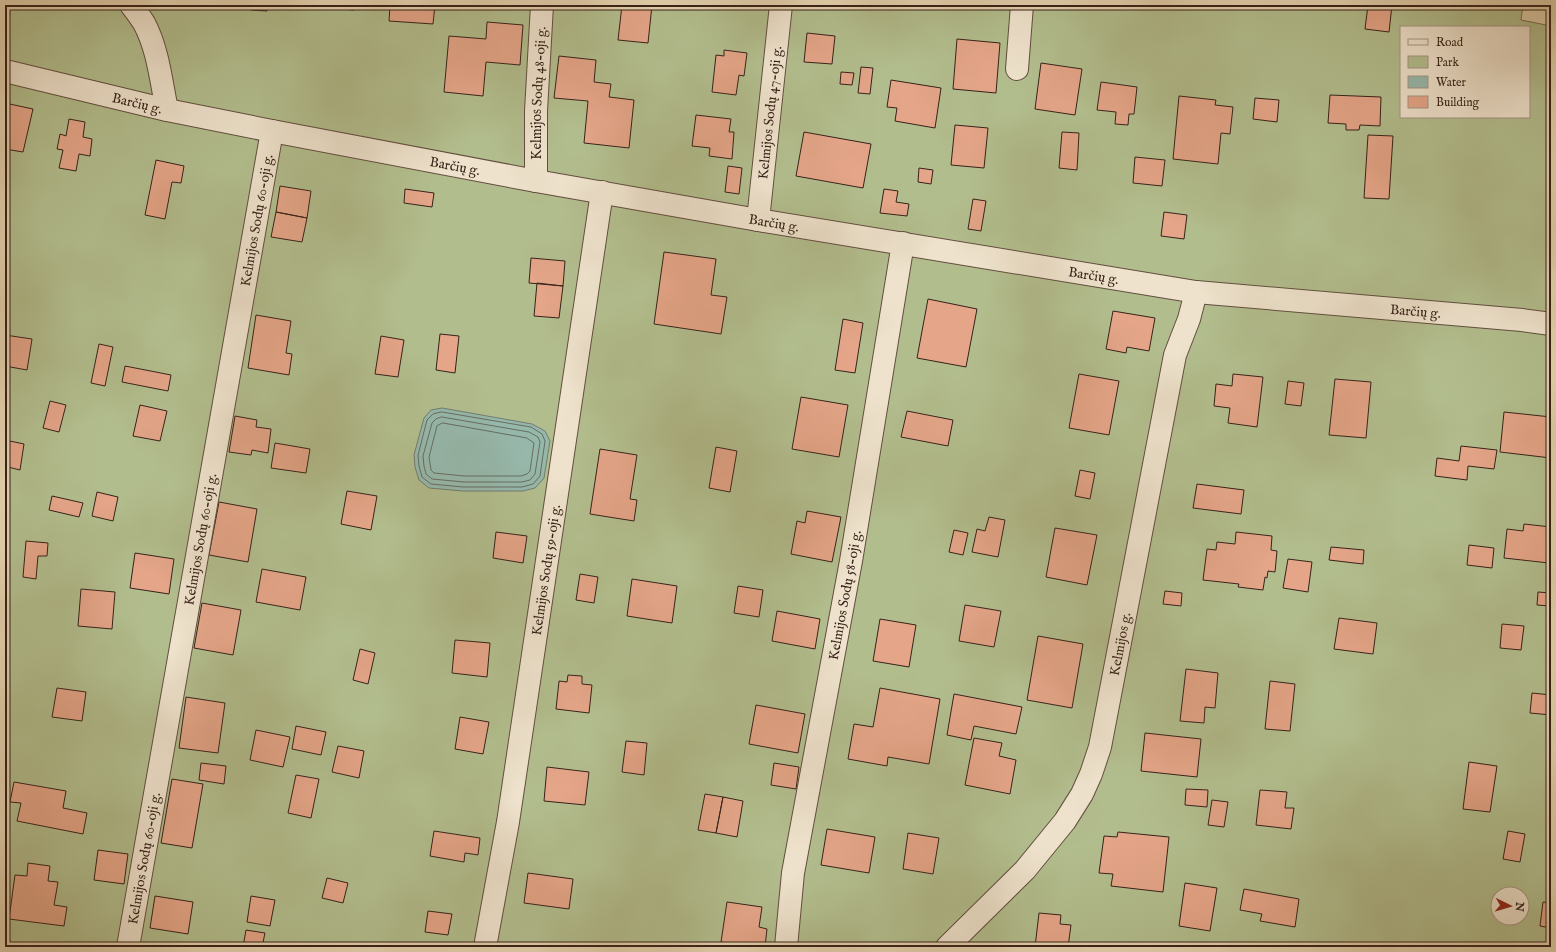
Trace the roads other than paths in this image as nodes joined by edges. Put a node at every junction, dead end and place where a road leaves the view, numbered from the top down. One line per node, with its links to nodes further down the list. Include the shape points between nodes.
1 (131, 5): 7 (street, via 150,36)
2 (542, 5): 9 (street, Kelmijos Sodų 48-oji g., via 536,111)
3 (781, 5): 11 (street, Kelmijos Sodų 47-oji g.)
4 (1022, 5): 5 (street)
5 (1017, 69)
6 (5, 72): 7 (street, Barčių g.)
7 (167, 110): 8 (street, Barčių g.)
8 (272, 132): 9 (street, Barčių g.); 15 (street, Kelmijos Sodų 60-oji g.)
9 (536, 181): 10 (street, Barčių g.)
10 (602, 192): 11 (street, Barčių g.); 16 (street, Kelmijos Sodų 59-oji g., via 508,822)
11 (758, 220): 12 (street, Barčių g.)
12 (903, 244): 13 (street, Barčių g.); 17 (street, Kelmijos Sodų 58-oji g., via 851,561 794,873)
13 (1196, 292): 14 (street, Barčių g.); 18 (street, Kelmijos g., via 1175,355 1100,746 1091,774 1065,821 1025,870)
14 (1551, 324)
15 (128, 947)
16 (485, 947)
17 (786, 947)
18 (947, 947)

